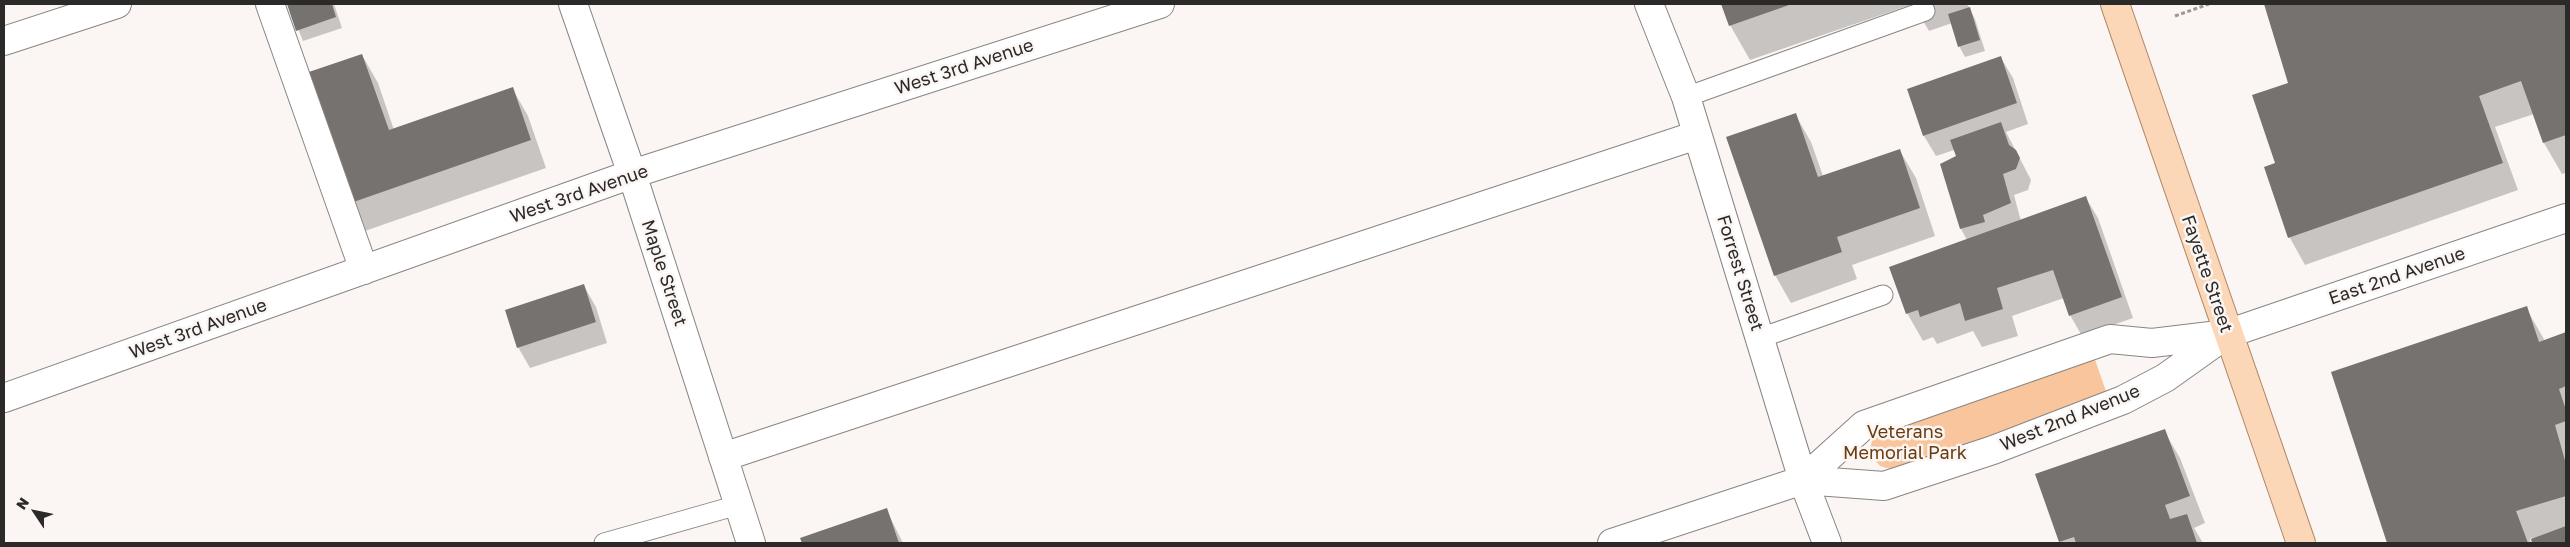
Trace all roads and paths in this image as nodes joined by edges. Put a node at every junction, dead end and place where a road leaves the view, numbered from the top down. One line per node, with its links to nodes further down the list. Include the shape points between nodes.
1 (117, 4): 10 (street)
2 (270, 4): 15 (street)
3 (573, 4): 13 (street, Maple Street)
4 (1160, 4): 13 (street, West 3rd Avenue)
5 (1648, 4): 11 (street, Forrest Street)
6 (2115, 4): 17 (main road, Fayette Street)
7 (2209, 4): 9 (path)
8 (1925, 11): 11 (lane)
9 (2175, 16)
10 (4, 42)
11 (1686, 97): 12 (street, Forrest Street)
12 (1697, 135): 18 (street, Forrest Street); 20 (street)
13 (632, 174): 15 (street, West 3rd Avenue); 20 (street, Maple Street)
14 (2566, 218): 17 (street, East 2nd Avenue)
15 (364, 270): 19 (street, West 3rd Avenue)
16 (1882, 295): 18 (lane)
17 (2228, 334): 21 (street, West 2nd Avenue, via 2164,378 2123,400 1992,450 1884,486); 21 (street, West 2nd Avenue, via 2152,343 2110,339 1864,426); 27 (main road, Fayette Street)
18 (1760, 338): 21 (street, Forrest Street)
19 (4, 398)
20 (723, 457): 22 (street, Maple Street)
21 (1804, 480): 25 (street, West 2nd Avenue); 26 (street, Forrest Street)
22 (738, 505): 23 (lane); 24 (street, Maple Street)
23 (604, 543)
24 (751, 543)
25 (1612, 543)
26 (1827, 543)
27 (2301, 543)

